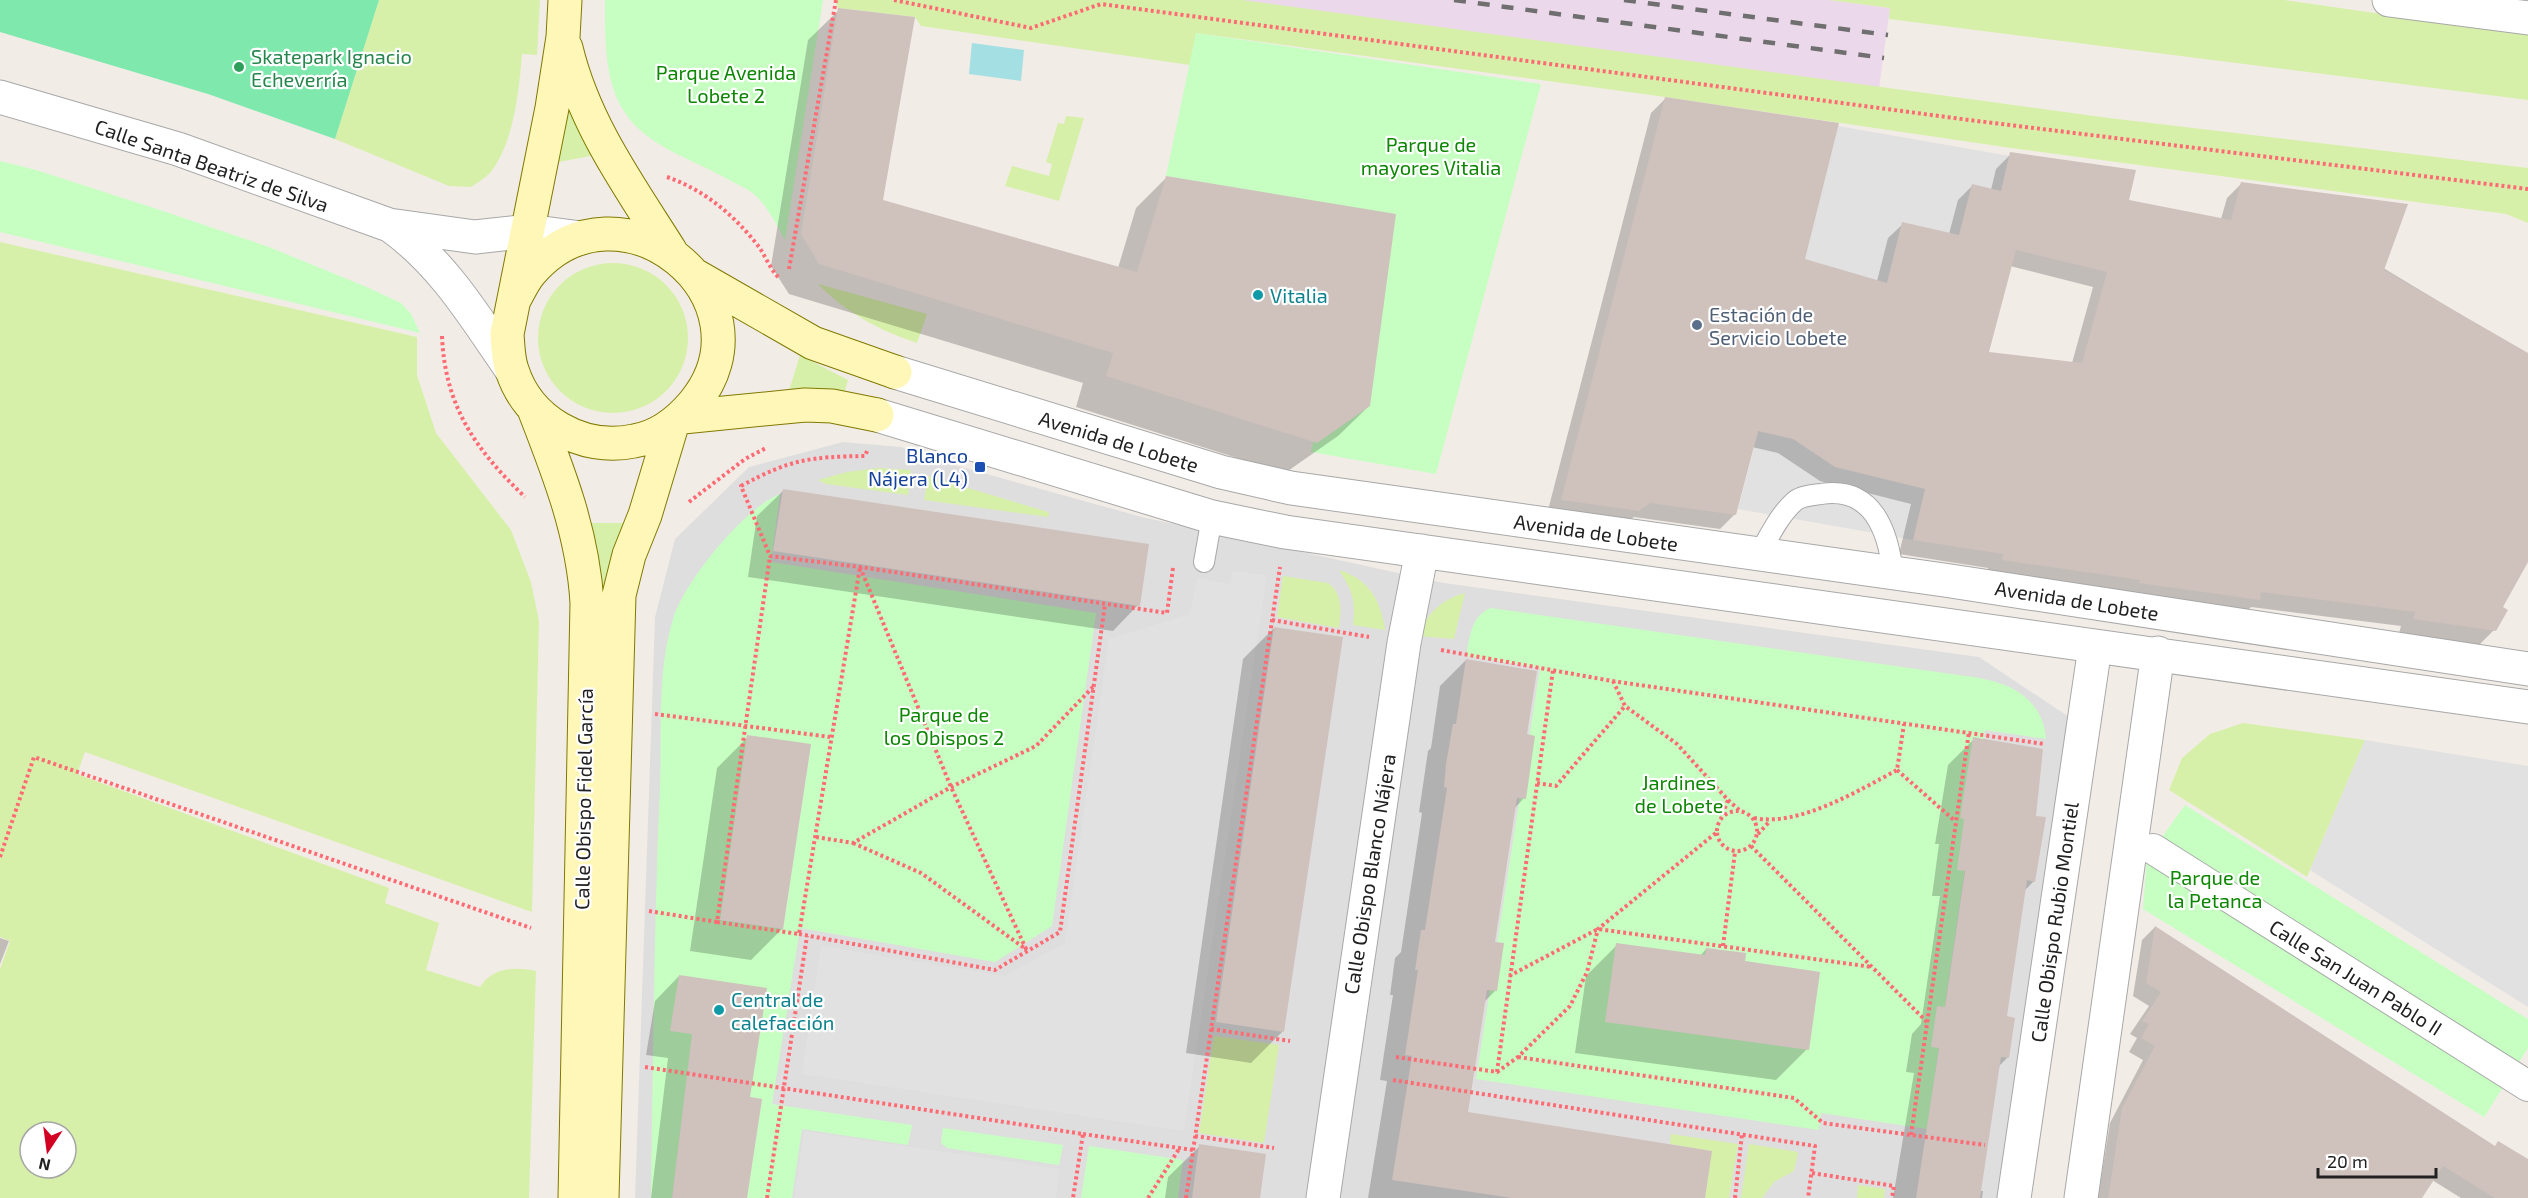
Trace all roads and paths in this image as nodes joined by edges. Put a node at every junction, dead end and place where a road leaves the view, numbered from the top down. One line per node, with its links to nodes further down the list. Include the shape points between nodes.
1 (565, 0): 6 (main road)
2 (836, 0): 13 (path)
3 (894, 0): 8 (path, via 1031,28 1101,4 1969,120)
4 (2389, 0): 5 (street)
5 (2528, 18)
6 (563, 37): 10 (main road); 12 (main road, via 573,80 603,143)
7 (0, 97): 9 (street, Calle Santa Beatriz de Silva, via 178,149)
8 (2528, 189)
9 (389, 225): 10 (street, Calle Santa Beatriz de Silva, via 482,237); 16 (street, Calle Santa Beatriz de Silva, via 420,249 445,277)
10 (528, 231): 11 (street, Calle Santa Beatriz de Silva); 15 (main road)
11 (581, 238): 12 (main road, via 612,234 643,238); 15 (main road, via 553,252 530,273)
12 (671, 252): 14 (main road)
13 (789, 269)
14 (696, 276): 17 (main road, Avenida de Lobete, via 813,343); 20 (main road, via 711,303 717,334 714,364 702,393)
15 (514, 300): 16 (main road, via 507,334)
16 (511, 369): 18 (main road)
17 (895, 372): 26 (street, Avenida de Lobete, via 1221,472 1291,488)
18 (534, 409): 20 (main road, via 579,439 606,444 660,433); 95 (main road, Calle Obispo Fidel García, via 565,490 581,552 587,603)
19 (877, 415): 20 (main road, Avenida de Lobete, via 804,405); 23 (street, Avenida de Lobete); 27 (path, via 865,456 802,459 777,466 741,486)
20 (677, 421): 22 (main road, Calle Obispo Fidel García)
21 (769, 446): 22 (path, via 745,459 684,505)
22 (645, 515): 96 (main road, Calle Obispo Fidel García, via 619,595)
23 (1212, 517): 24 (street, Avenida de Lobete); 28 (lane)
24 (1285, 532): 25 (street, Avenida de Lobete); 33 (path)
25 (1422, 551): 34 (street, Calle Obispo Blanco Nájera); 35 (street, Avenida de Lobete)
26 (1759, 554): 30 (street, Avenida de Lobete); 30 (lane, via 1796,500 1834,492 1861,500 1880,519 1890,546)
27 (770, 556): 29 (path); 45 (path)
28 (1204, 562)
29 (860, 567): 31 (path); 47 (path); 51 (path)
30 (1893, 573): 37 (street, Avenida de Lobete)
31 (1105, 604): 32 (path); 40 (path)
32 (1167, 613)
33 (1272, 620): 34 (path); 77 (path)
34 (1404, 643): 38 (path); 101 (street, Calle Obispo Blanco Nájera)
35 (2095, 647): 36 (street, Avenida de Lobete); 93 (street, Calle Obispo Rubio Montiel)
36 (2158, 653): 42 (street, Avenida de Lobete); 106 (street)
37 (2528, 669)
38 (1553, 670): 39 (path); 50 (path)
39 (1612, 681): 41 (path); 44 (path)
40 (1094, 687): 51 (path, via 1036,746); 73 (path, via 1060,932)
41 (1625, 706): 50 (path, via 1556,786); 52 (path, via 1677,744)
42 (2528, 707)
43 (655, 714): 45 (path)
44 (1904, 724): 46 (path); 49 (path)
45 (744, 725): 47 (path); 67 (path)
46 (1969, 732): 48 (path); 57 (path)
47 (830, 736): 60 (path)
48 (2048, 744)
49 (1897, 770): 56 (path, via 1816,809); 57 (path)
50 (1537, 783): 75 (path)
51 (951, 787): 61 (path); 73 (path)
52 (1728, 800): 53 (path); 54 (path)
53 (1740, 810): 54 (path); 55 (path)
54 (1721, 818): 58 (path)
55 (1754, 818): 56 (path); 59 (path)
56 (1770, 821): 59 (path)
57 (1956, 821): 76 (path)
58 (1717, 832): 64 (path, via 1724,847); 69 (path)
59 (1757, 835): 62 (path)
60 (816, 837): 61 (path); 70 (path)
61 (853, 843): 73 (path, via 921,873)
62 (1751, 846): 64 (path); 74 (path)
63 (2153, 849): 84 (street, Calle San Juan Pablo II)
64 (1735, 851): 72 (path)
65 (0, 857): 68 (path, via 34,757)
66 (649, 911): 67 (path)
67 (717, 922): 70 (path)
68 (531, 928)
69 (1598, 929): 72 (path); 75 (path); 79 (path, via 1587,972 1570,1006)
70 (799, 934): 71 (path)
71 (807, 936): 73 (path, via 995,970); 85 (path)
72 (1723, 946): 74 (path)
73 (1027, 951)
74 (1872, 967): 76 (path)
75 (1509, 976): 82 (path)
76 (1927, 1022): 88 (path)
77 (1211, 1029): 78 (path); 89 (path)
78 (1290, 1041)
79 (1518, 1057): 82 (path); 88 (path, via 1794,1098 1823,1123)
80 (1396, 1058): 82 (path)
81 (645, 1067): 85 (path)
82 (1497, 1072)
83 (1393, 1080): 87 (path)
84 (2528, 1086)
85 (783, 1089): 86 (path); 97 (path)
86 (1083, 1134): 91 (path); 98 (path)
87 (1743, 1134): 94 (path, via 1815,1146); 102 (path)
88 (1911, 1135): 93 (path)
89 (1195, 1136): 90 (path); 92 (path)
90 (1274, 1148)
91 (1179, 1149): 92 (path); 99 (path)
92 (1193, 1150): 100 (path)
93 (2021, 1150): 105 (street, Calle Obispo Rubio Montiel)
94 (1812, 1173): 103 (path); 104 (path, via 1894,1186)
95 (575, 1198)
96 (602, 1198)
97 (767, 1198)
98 (1073, 1198)
99 (1148, 1198)
100 (1186, 1198)
101 (1323, 1198)
102 (1735, 1198)
103 (1808, 1198)
104 (1892, 1198)
105 (2014, 1198)
106 (2081, 1198)

